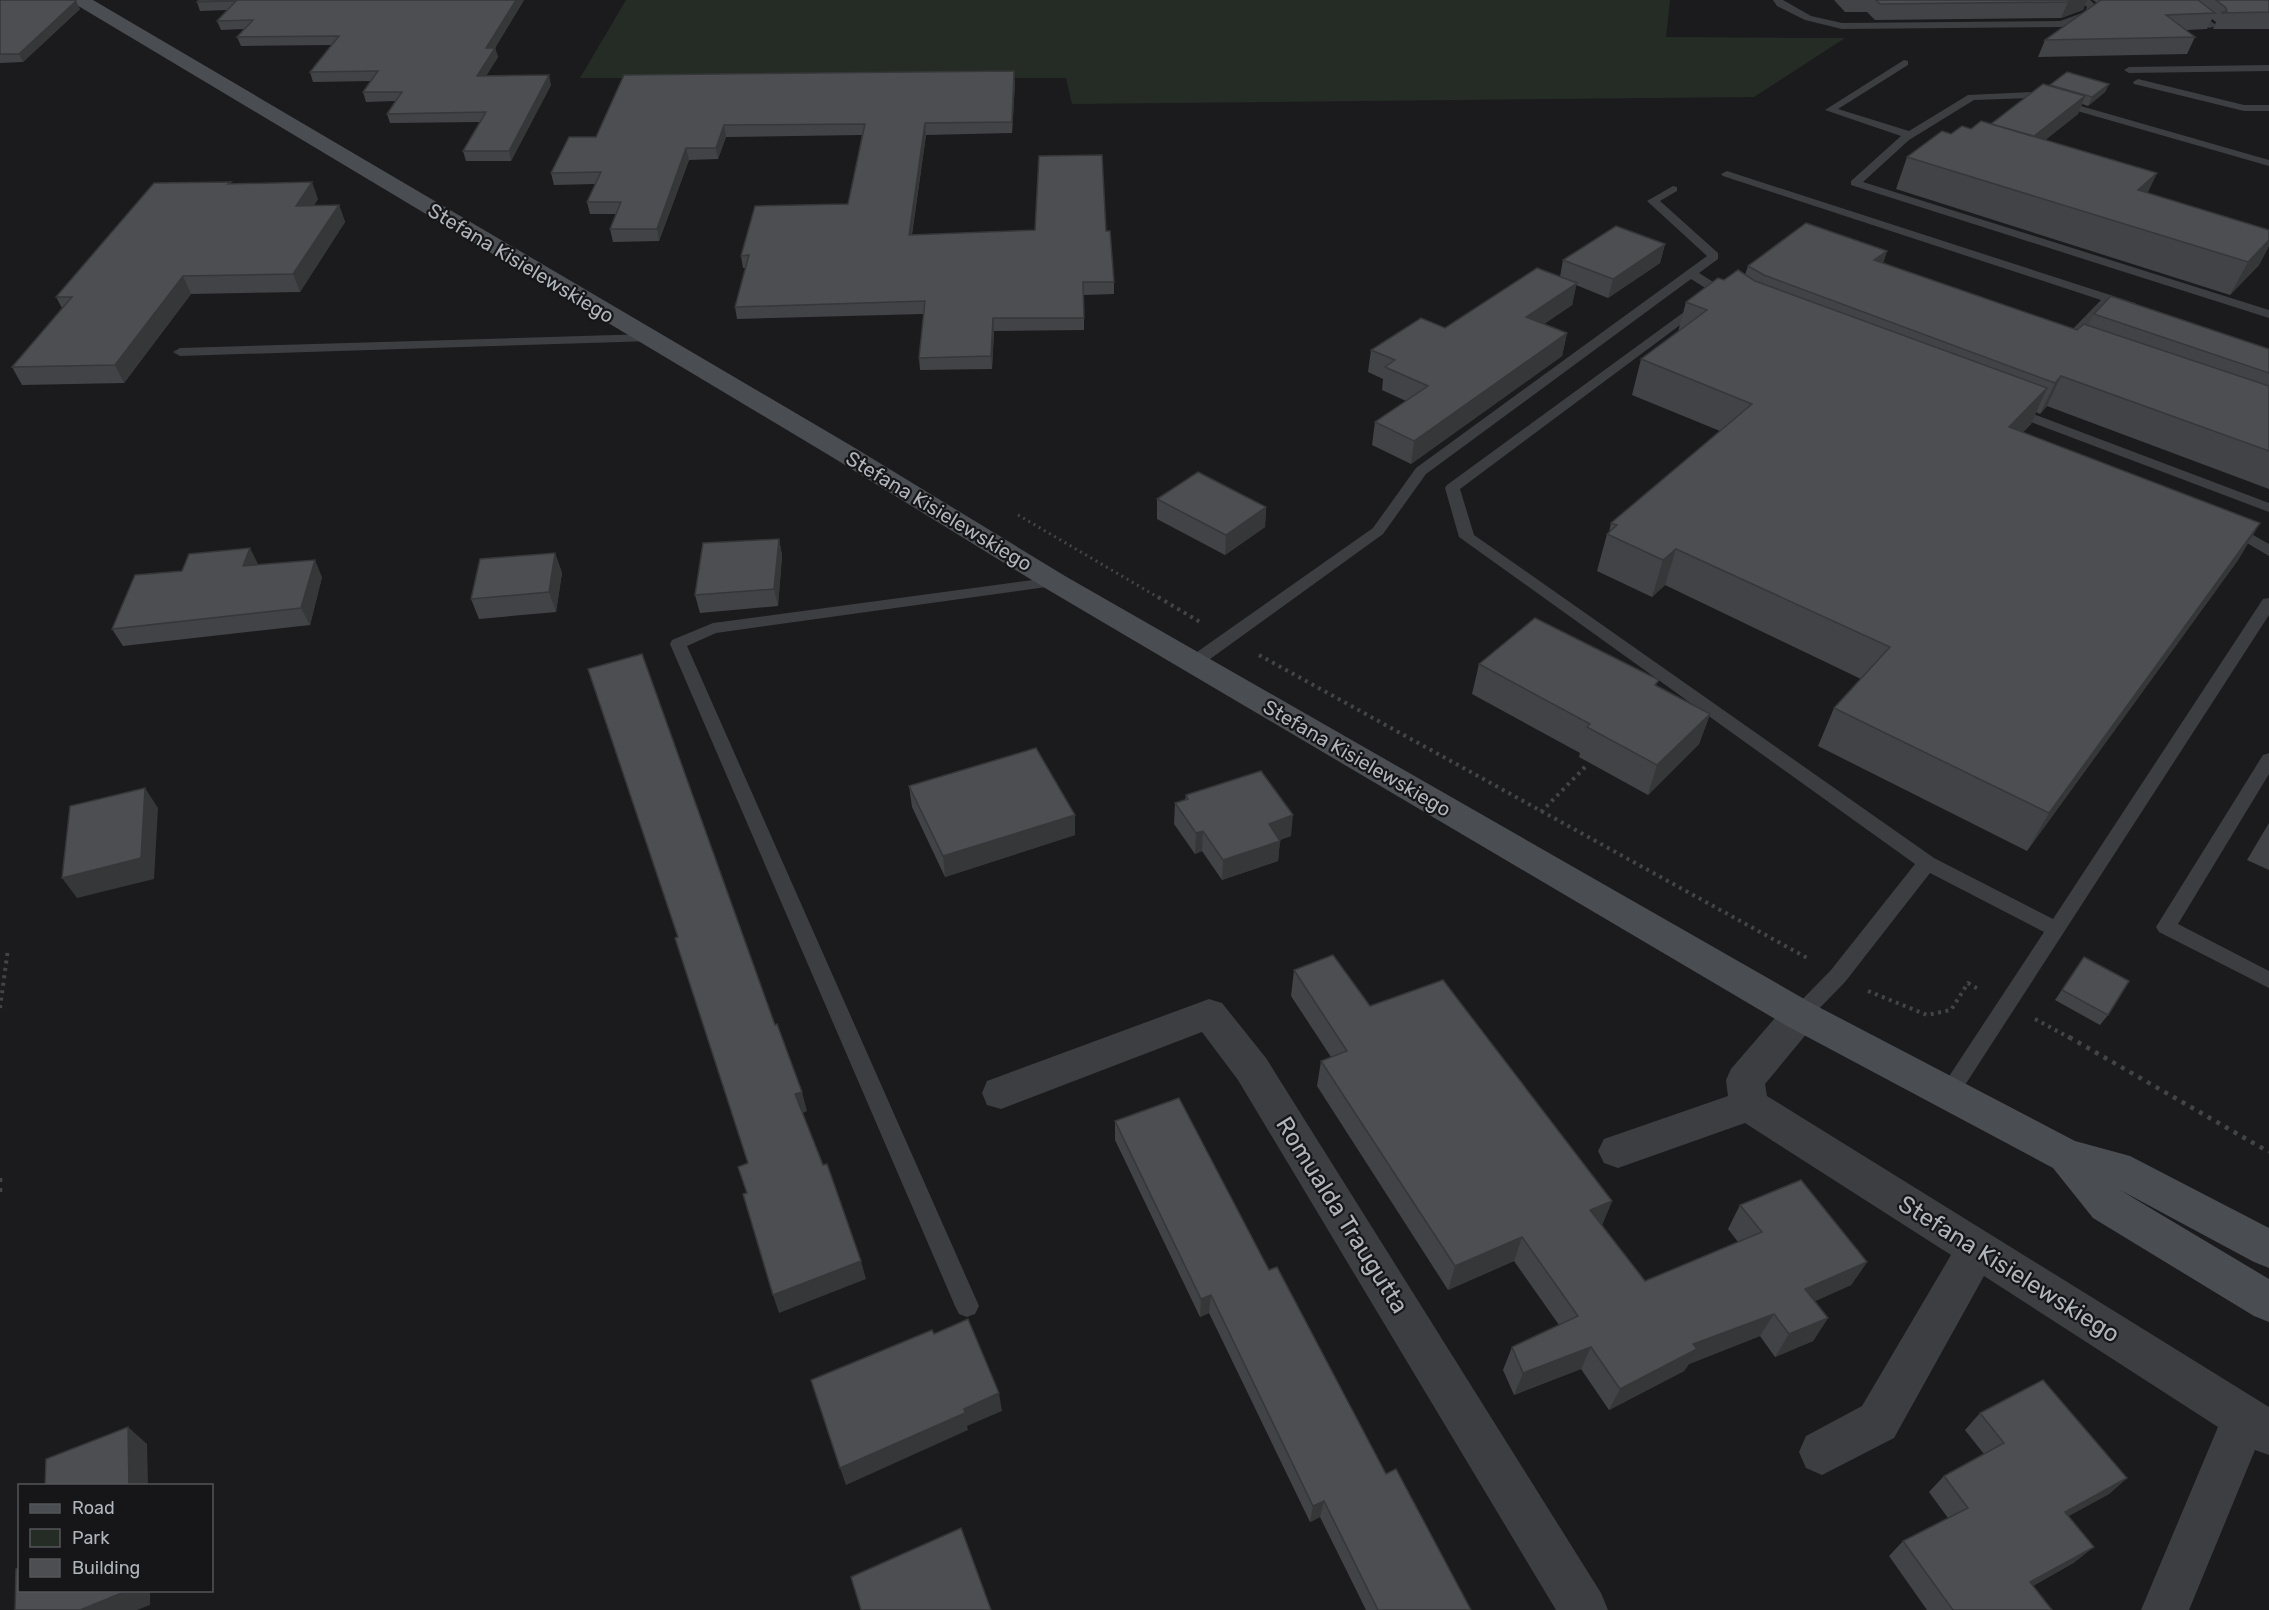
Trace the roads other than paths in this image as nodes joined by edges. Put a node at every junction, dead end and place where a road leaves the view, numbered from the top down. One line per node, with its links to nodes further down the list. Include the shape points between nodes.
1 (81, 0): 21 (main road, Stefana Kisielewskiego)
2 (1778, 0): 3 (lane, via 1808,18 1842,26 2061,24 2089,14 2092,6)
3 (2084, 0)
4 (2178, 0): 5 (lane)
5 (2212, 26)
6 (1904, 63): 11 (lane, via 1830,110)
7 (2269, 68): 8 (lane)
8 (2129, 70)
9 (2138, 82): 10 (lane, via 2244,108)
10 (2269, 108)
11 (1919, 133): 12 (lane, via 1972,96 2032,95); 20 (lane, via 1855,183)
12 (2269, 163)
13 (1727, 174): 16 (lane)
14 (1673, 189): 15 (lane, via 1653,201 1714,256)
15 (1691, 273): 17 (lane); 30 (lane, via 1421,471 1378,531)
16 (2110, 299): 19 (lane); 22 (lane, via 2064,345)
17 (1741, 304)
18 (1695, 308): 32 (lane, via 1452,488 1467,537)
19 (2142, 310)
20 (2269, 314)
21 (648, 338): 23 (lane); 28 (main road, Stefana Kisielewskiego)
22 (2075, 349)
23 (180, 352)
24 (2004, 407): 25 (lane)
25 (2269, 508)
26 (2214, 520): 27 (lane)
27 (2269, 551)
28 (1055, 582): 30 (main road, Stefana Kisielewskiego); 44 (lane, via 713,628 678,644)
29 (2269, 603): 33 (lane)
30 (1193, 663): 35 (main road, Stefana Kisielewskiego)
31 (2269, 759): 34 (lane, via 2166,927)
32 (1927, 863): 33 (lane); 35 (lane, via 1838,976)
33 (2056, 929): 37 (lane)
34 (2269, 980)
35 (1800, 1015): 37 (main road, Stefana Kisielewskiego); 38 (street, via 1745,1080)
36 (1001, 1093): 47 (street, Romualda Traugutta, via 1209,1014 1252,1069)
37 (1949, 1093): 40 (main road, Stefana Kisielewskiego)
38 (1749, 1104): 39 (street); 41 (street, Stefana Kisielewskiego)
39 (1618, 1151)
40 (2067, 1156): 42 (main road, Stefana Kisielewskiego, via 2116,1168); 43 (main road, Stefana Kisielewskiego, via 2107,1205)
41 (1975, 1248): 45 (street, Stefana Kisielewskiego); 46 (street, via 1878,1422)
42 (2269, 1249)
43 (2269, 1302)
44 (967, 1306)
45 (2256, 1426): 48 (street, via 2234,1448)
46 (1822, 1452)
47 (1584, 1610)
48 (2165, 1610)

